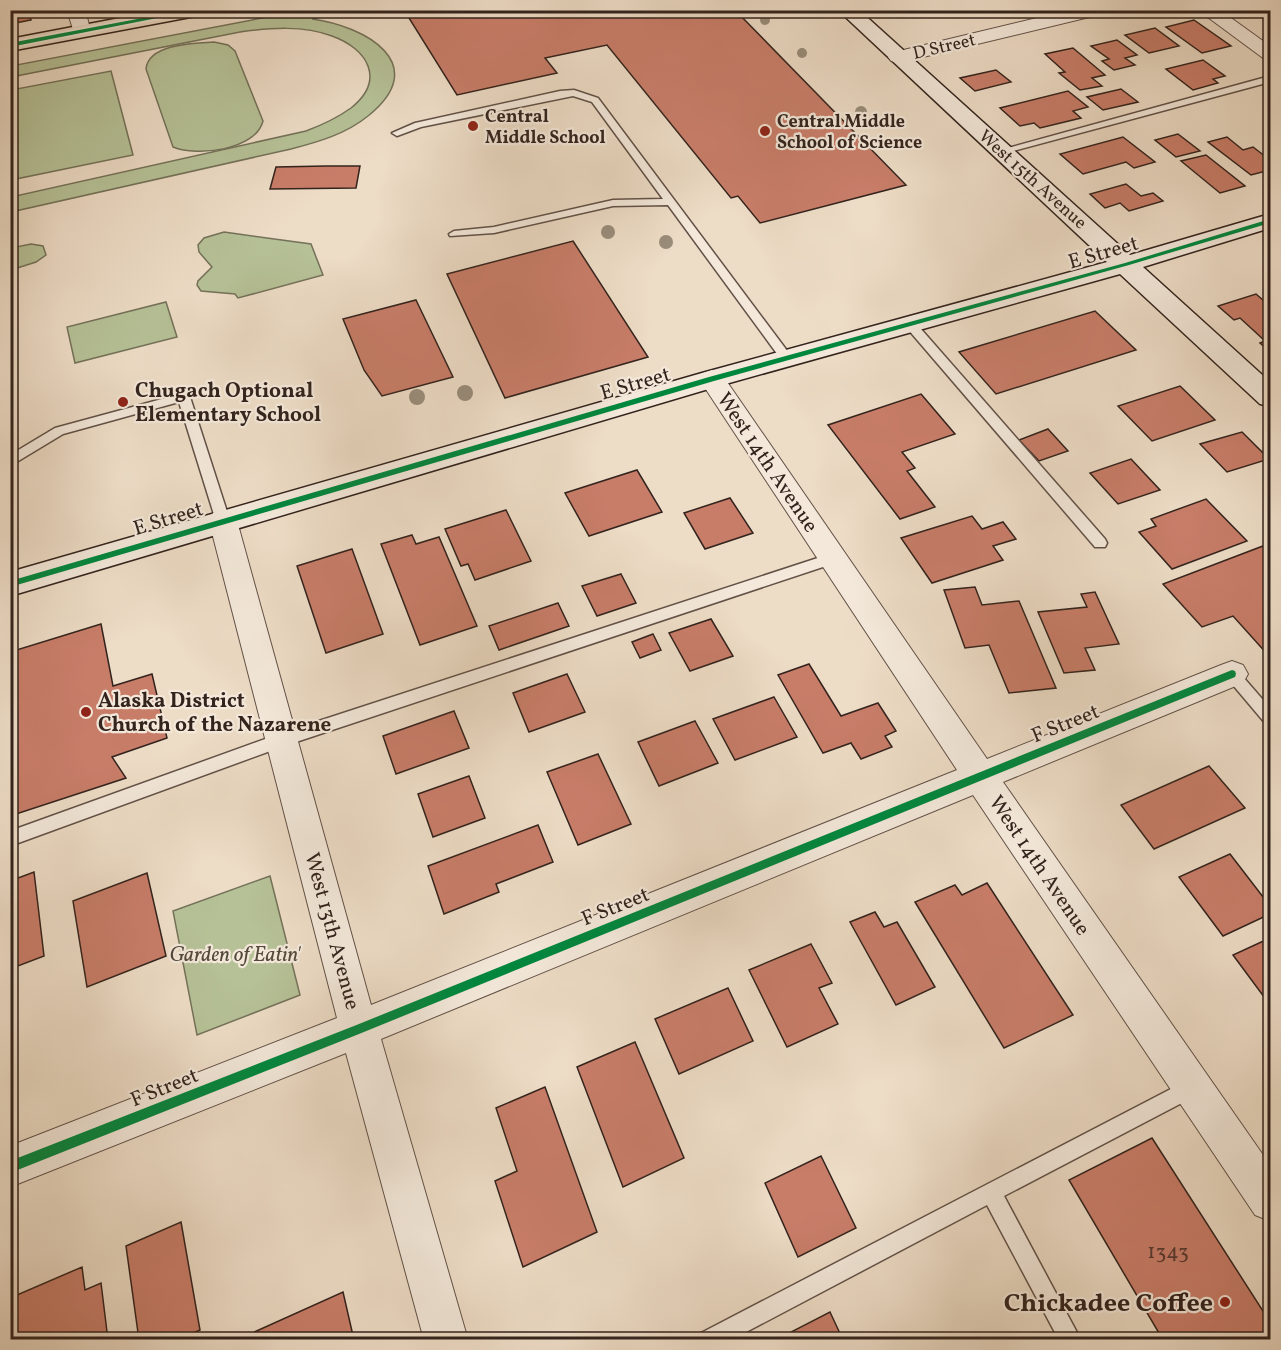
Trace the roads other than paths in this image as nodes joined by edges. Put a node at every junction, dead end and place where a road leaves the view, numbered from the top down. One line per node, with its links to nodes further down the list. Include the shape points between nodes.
1 (76, 10): 8 (street)
2 (196, 10): 8 (main road)
3 (848, 10): 11 (street, West 15th Avenue)
4 (904, 10): 5 (lane)
5 (929, 10)
6 (1095, 10): 11 (street, D Street)
7 (1207, 10): 10 (street)
8 (82, 32): 9 (main road)
9 (10, 45)
10 (1270, 54)
11 (898, 57): 14 (street, West 15th Avenue)
12 (1270, 79): 14 (lane)
13 (397, 133): 15 (lane, via 560,94 586,96 595,100)
14 (1002, 151): 18 (street, West 15th Avenue)
15 (670, 202): 17 (lane, via 612,203 494,230); 20 (lane)
16 (1270, 221): 18 (street, E Street)
17 (454, 234)
18 (1127, 264): 19 (street, E Street); 22 (street, West 15th Avenue)
19 (910, 324): 20 (street, E Street); 25 (lane)
20 (787, 359): 21 (street, E Street)
21 (712, 379): 24 (street, E Street); 26 (street, West 14th Avenue)
22 (1270, 397)
23 (10, 461): 24 (lane, via 59,431 184,397)
24 (223, 521): 27 (street, E Street); 30 (street, West 13th Avenue)
25 (1100, 543)
26 (833, 558): 30 (lane); 31 (street, West 14th Avenue)
27 (10, 584)
28 (1232, 674): 29 (lane); 31 (street, F Street)
29 (1270, 718)
30 (282, 740): 32 (lane); 33 (street, West 13th Avenue)
31 (981, 778): 33 (street, F Street); 34 (street, West 14th Avenue)
32 (10, 838)
33 (359, 1029): 35 (street, F Street); 38 (street, West 13th Avenue)
34 (1192, 1086): 36 (lane); 37 (street, West 14th Avenue)
35 (10, 1167)
36 (991, 1192): 39 (lane); 40 (lane)
37 (1270, 1200)
38 (446, 1340)
39 (708, 1340)
40 (1071, 1340)

